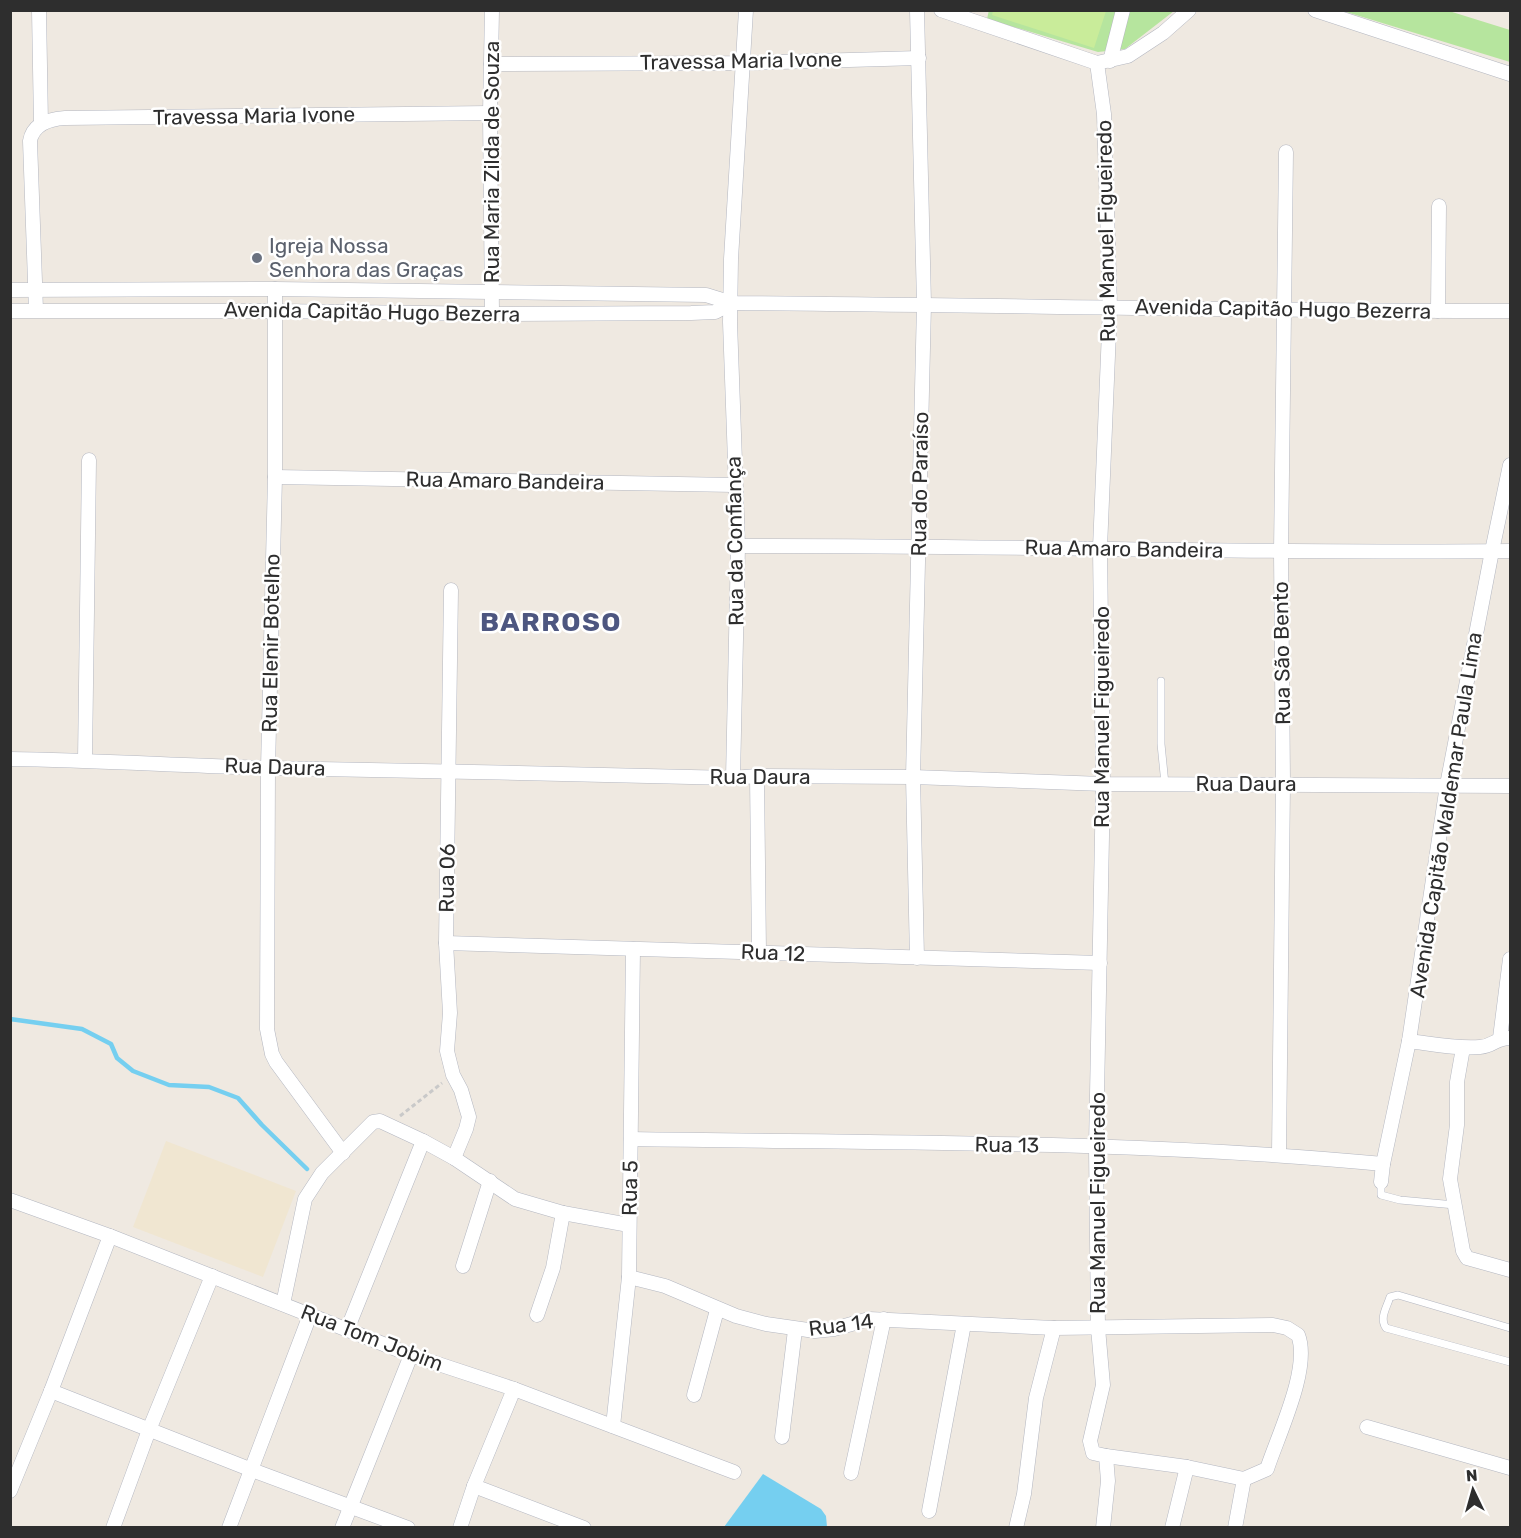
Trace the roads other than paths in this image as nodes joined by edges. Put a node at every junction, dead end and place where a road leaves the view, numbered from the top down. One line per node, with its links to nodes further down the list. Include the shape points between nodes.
1 (39, 10): 16 (street)
2 (492, 10): 13 (street, Rua Maria Zilda de Souza)
3 (746, 10): 12 (street, Rua da Confiança)
4 (917, 10): 10 (street, Rua do Paraíso)
5 (941, 10): 9 (street)
6 (1123, 10): 11 (street)
7 (1189, 10): 11 (street, via 1140,49)
8 (1315, 10): 14 (street)
9 (960, 14): 11 (street)
10 (919, 58): 12 (street, Travessa Maria Ivone); 24 (street, Rua do Paraíso)
11 (1103, 62): 25 (street, Rua Manuel Figueiredo)
12 (744, 63): 13 (street, Travessa Maria Ivone); 23 (street, Rua da Confiança, via 731,259)
13 (491, 64): 15 (street, Rua Maria Zilda de Souza)
14 (1510, 74)
15 (490, 113): 16 (street, Travessa Maria Ivone, via 55,118); 22 (street, Rua Maria Zilda de Souza)
16 (40, 124): 19 (street, via 30,141)
17 (1286, 152): 28 (street, Rua São Bento)
18 (1439, 206): 30 (street)
19 (36, 289): 20 (street, Avenida Capitão Hugo Bezerra); 21 (street, Avenida Capitão Hugo Bezerra); 26 (street)
20 (275, 289): 22 (street, Avenida Capitão Hugo Bezerra); 27 (street, Rua Elenir Botelho)
21 (10, 290)
22 (493, 291): 23 (street, Avenida Capitão Hugo Bezerra, via 706,295); 32 (street, Rua Maria Zilda de Souza)
23 (732, 303): 24 (street, Avenida Capitão Hugo Bezerra); 32 (street, Avenida Capitão Hugo Bezerra, via 715,312); 36 (street, Rua da Confiança)
24 (924, 304): 25 (street, Avenida Capitão Hugo Bezerra); 37 (street, Rua do Paraíso)
25 (1110, 307): 28 (street, Avenida Capitão Hugo Bezerra); 39 (street, Rua Manuel Figueiredo)
26 (36, 310): 27 (street, Avenida Capitão Hugo Bezerra); 29 (street, Avenida Capitão Hugo Bezerra)
27 (275, 310): 32 (street, Avenida Capitão Hugo Bezerra); 35 (street, Rua Elenir Botelho)
28 (1283, 310): 30 (street, Avenida Capitão Hugo Bezerra); 42 (street, Rua São Bento)
29 (10, 311)
30 (1438, 311): 31 (street, Avenida Capitão Hugo Bezerra)
31 (1510, 311)
32 (492, 315)
33 (89, 460): 46 (street)
34 (1510, 465): 40 (street, Avenida Capitão Waldemar Paula Lima)
35 (275, 477): 36 (street, Rua Amaro Bandeira); 47 (street, Rua Elenir Botelho)
36 (735, 485): 38 (street, Rua da Confiança)
37 (918, 545): 38 (street, Rua Amaro Bandeira); 39 (street, Rua Amaro Bandeira); 50 (street, Rua do Paraíso)
38 (738, 546): 51 (street, Rua da Confiança)
39 (1100, 548): 42 (street, Rua Amaro Bandeira); 53 (street, Rua Manuel Figueiredo)
40 (1492, 551): 41 (street, Rua Amaro Bandeira); 42 (street, Rua Amaro Bandeira); 55 (street, Avenida Capitão Waldemar Paula Lima)
41 (1510, 551)
42 (1281, 552): 52 (street, Rua São Bento)
43 (451, 590): 48 (street, Rua 06)
44 (1161, 681): 54 (lane)
45 (10, 759): 46 (street, Rua Daura)
46 (85, 760): 47 (street, Rua Daura)
47 (268, 768): 48 (street, Rua Daura); 69 (street, Rua Elenir Botelho, via 269,1043 276,1062)
48 (449, 770): 51 (street, Rua Daura); 57 (street, Rua 06)
49 (757, 776): 50 (street, Rua Daura); 51 (street, Rua Daura); 59 (street)
50 (913, 777): 53 (street, Rua Daura); 60 (street, Rua do Paraíso)
51 (733, 778)
52 (1283, 783): 54 (street, Rua Daura); 55 (street, Rua Daura); 70 (street, Rua São Bento)
53 (1103, 784): 54 (street, Rua Daura); 62 (street, Rua Manuel Figueiredo)
54 (1165, 784)
55 (1447, 785): 56 (street, Rua Daura); 64 (street, Avenida Capitão Waldemar Paula Lima)
56 (1510, 786)
57 (446, 943): 58 (street, Rua 12); 71 (street, Rua 06, via 450,1012 447,1051 469,1117)
58 (633, 949): 59 (street, Rua 12); 66 (street, Rua 5)
59 (759, 953): 60 (street, Rua 12)
60 (917, 958): 62 (street, Rua 12)
61 (1510, 959): 63 (street)
62 (1100, 963): 68 (street, Rua Manuel Figueiredo)
63 (1505, 1038): 65 (street, via 1489,1046)
64 (1410, 1041): 65 (street); 72 (street, Avenida Capitão Waldemar Paula Lima)
65 (1463, 1048): 76 (street, via 1450,1179)
66 (631, 1139): 68 (street, Rua 13); 78 (street, Rua 5)
67 (423, 1141): 69 (street, via 388,1124 373,1122); 71 (street); 93 (street)
68 (1096, 1147): 70 (street, Rua 13); 91 (street, Rua Manuel Figueiredo)
69 (342, 1154): 84 (street, via 322,1173 305,1199)
70 (1279, 1154): 72 (street, Rua 13)
71 (454, 1158): 73 (street)
72 (1383, 1164): 74 (street, Avenida Capitão Waldemar Paula Lima)
73 (490, 1181): 77 (street, via 515,1199); 80 (street)
74 (1381, 1182): 76 (lane, via 1382,1195)
75 (10, 1200): 79 (street, Rua Tom Jobim)
76 (1455, 1205): 81 (street, via 1467,1258)
77 (563, 1213): 78 (street); 87 (street, via 553,1268)
78 (629, 1225): 83 (street, Rua 5)
79 (110, 1236): 82 (street, Rua Tom Jobim); 98 (street)
80 (463, 1266)
81 (1510, 1270)
82 (212, 1276): 84 (street, Rua Tom Jobim); 102 (street)
83 (629, 1277): 85 (street, Rua 14, via 685,1294); 100 (street, Rua 5)
84 (282, 1304): 86 (street, Rua Tom Jobim)
85 (717, 1310): 94 (street, Rua 14); 99 (street)
86 (310, 1315): 93 (street, Rua Tom Jobim); 107 (street)
87 (537, 1315)
88 (884, 1319): 89 (street, Rua 14); 94 (street, Rua 14, via 815,1332); 109 (street)
89 (964, 1324): 90 (street, Rua 14); 114 (street)
90 (1054, 1328): 91 (street, Rua 14); 121 (street, via 1036,1398)
91 (1098, 1328): 104 (street, Rua Manuel Figueiredo, via 1103,1385 1090,1441 1093,1453); 110 (street, Rua 14, via 1273,1325 1298,1335 1301,1362 1267,1469)
92 (1510, 1328): 96 (lane, via 1398,1295 1390,1297 1383,1318 1386,1328)
93 (347, 1330): 95 (street, Rua Tom Jobim)
94 (795, 1330): 103 (street)
95 (411, 1355): 97 (street, Rua Tom Jobim); 113 (street)
96 (1510, 1362)
97 (514, 1389): 100 (street, Rua Tom Jobim); 111 (street)
98 (51, 1391): 102 (street); 112 (street)
99 (694, 1395)
100 (613, 1426): 108 (street, Rua Tom Jobim)
101 (1367, 1427): 106 (street)
102 (149, 1430): 107 (street); 115 (street)
103 (782, 1437)
104 (1106, 1456): 105 (street); 122 (street, via 1108,1481)
105 (1187, 1467): 110 (street); 123 (street)
106 (1510, 1468)
107 (252, 1470): 113 (street); 116 (street)
108 (734, 1472)
109 (851, 1473)
110 (1244, 1479): 124 (street)
111 (474, 1486): 119 (street); 120 (street)
112 (10, 1491)
113 (351, 1506): 117 (street); 118 (street)
114 (929, 1511)
115 (113, 1527)
116 (229, 1527)
117 (342, 1527)
118 (408, 1527)
119 (460, 1527)
120 (584, 1527)
121 (1016, 1527)
122 (1102, 1527)
123 (1172, 1527)
124 (1235, 1527)

